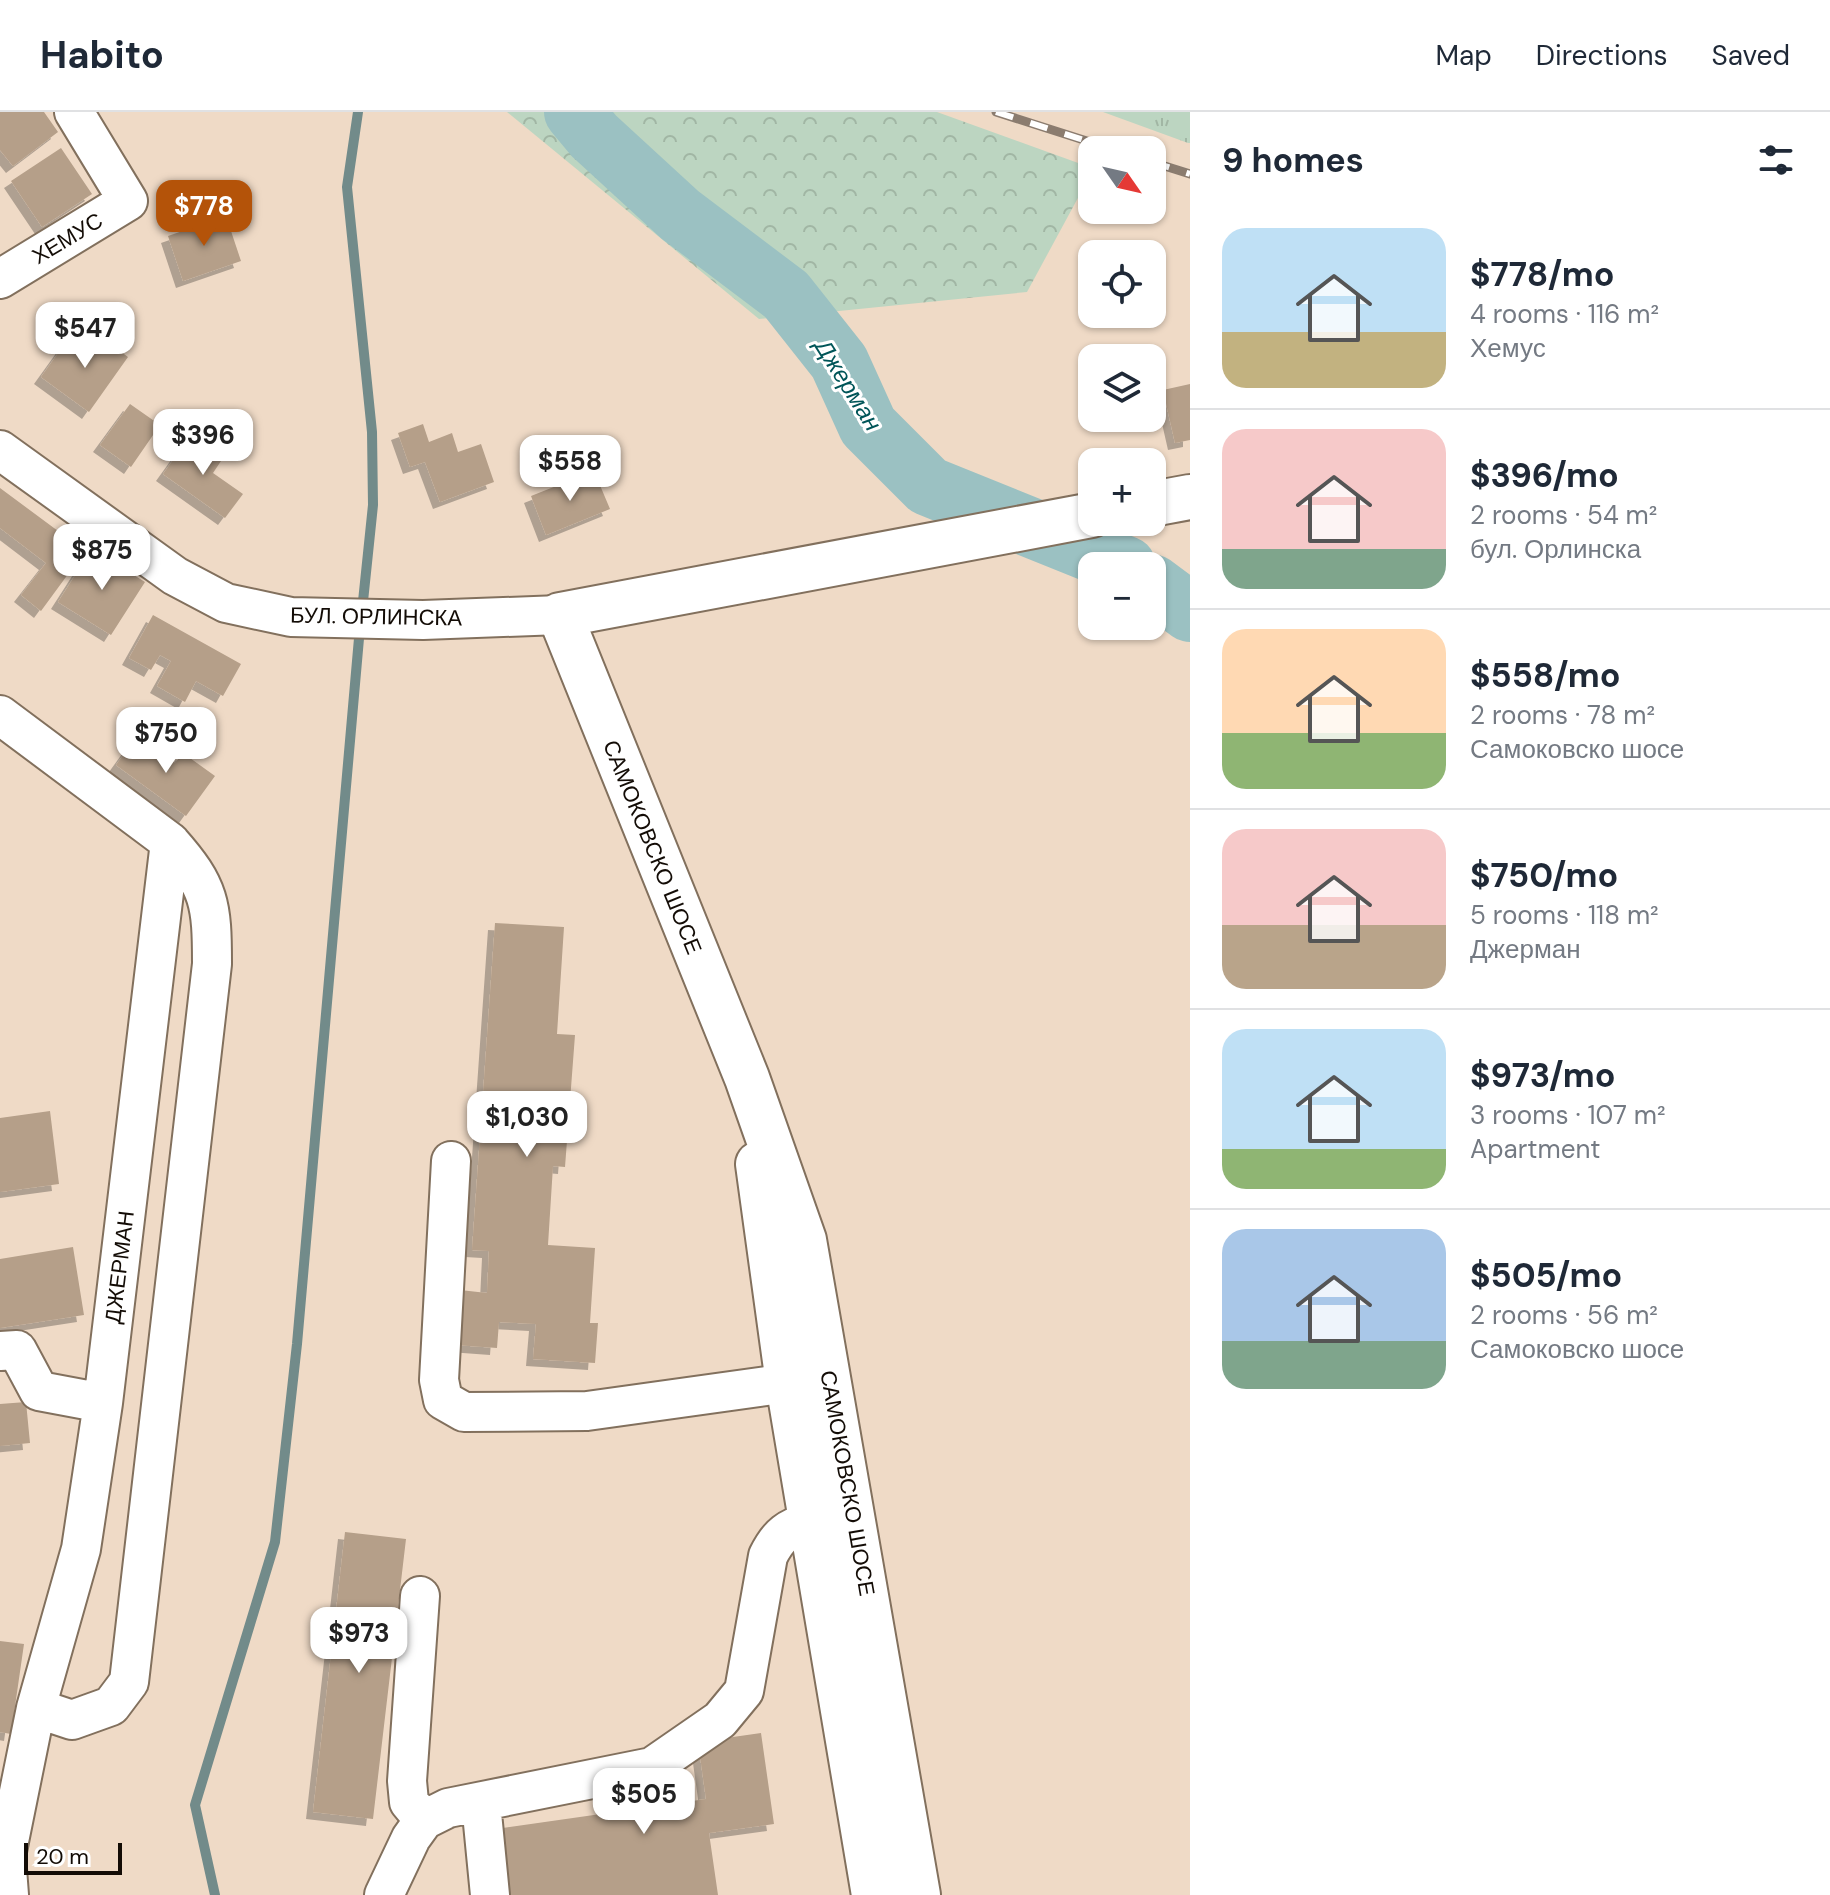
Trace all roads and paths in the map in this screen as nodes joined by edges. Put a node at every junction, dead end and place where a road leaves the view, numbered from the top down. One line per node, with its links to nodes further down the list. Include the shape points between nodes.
1 (74, 112): 2 (street, ХЕМУС, via 128,201)
2 (0, 279)
3 (0, 450): 7 (street, БУЛ. ОРЛИНСКА, via 175,576 226,603 291,617)
4 (1190, 497): 5 (main road)
5 (1166, 501)
6 (1078, 518): 7 (main road)
7 (560, 615): 10 (main road, САМОКОВСКО ШОСЕ)
8 (0, 715): 9 (street)
9 (170, 842): 14 (street, ДЖЕРМАН); 17 (street, via 198,873 212,912 212,964 129,1682 111,1706 72,1720)
10 (747, 1078): 13 (main road, САМОКОВСКО ШОСЕ); 24 (main road, САМОКОВСКО ШОСЕ, via 804,1240)
11 (451, 1161): 13 (street, via 439,1380 443,1400 464,1412 587,1411)
12 (0, 1351): 14 (street, via 17,1350 39,1391)
13 (788, 1383): 15 (main road, САМОКОВСКО ШОСЕ)
14 (103, 1403): 17 (street, ДЖЕРМАН, via 81,1549)
15 (811, 1521): 18 (street, via 788,1528 768,1556 744,1691 720,1720 652,1767); 23 (main road, САМОКОВСКО ШОСЕ)
16 (420, 1596): 19 (street, via 407,1781 409,1802)
17 (36, 1708): 20 (street, ДЖЕРМАН, via 6,1856)
18 (481, 1803): 19 (street, via 448,1808); 22 (street)
19 (424, 1820): 21 (street)
20 (9, 1895)
21 (384, 1895)
22 (490, 1895)
23 (874, 1895)
24 (918, 1895)

